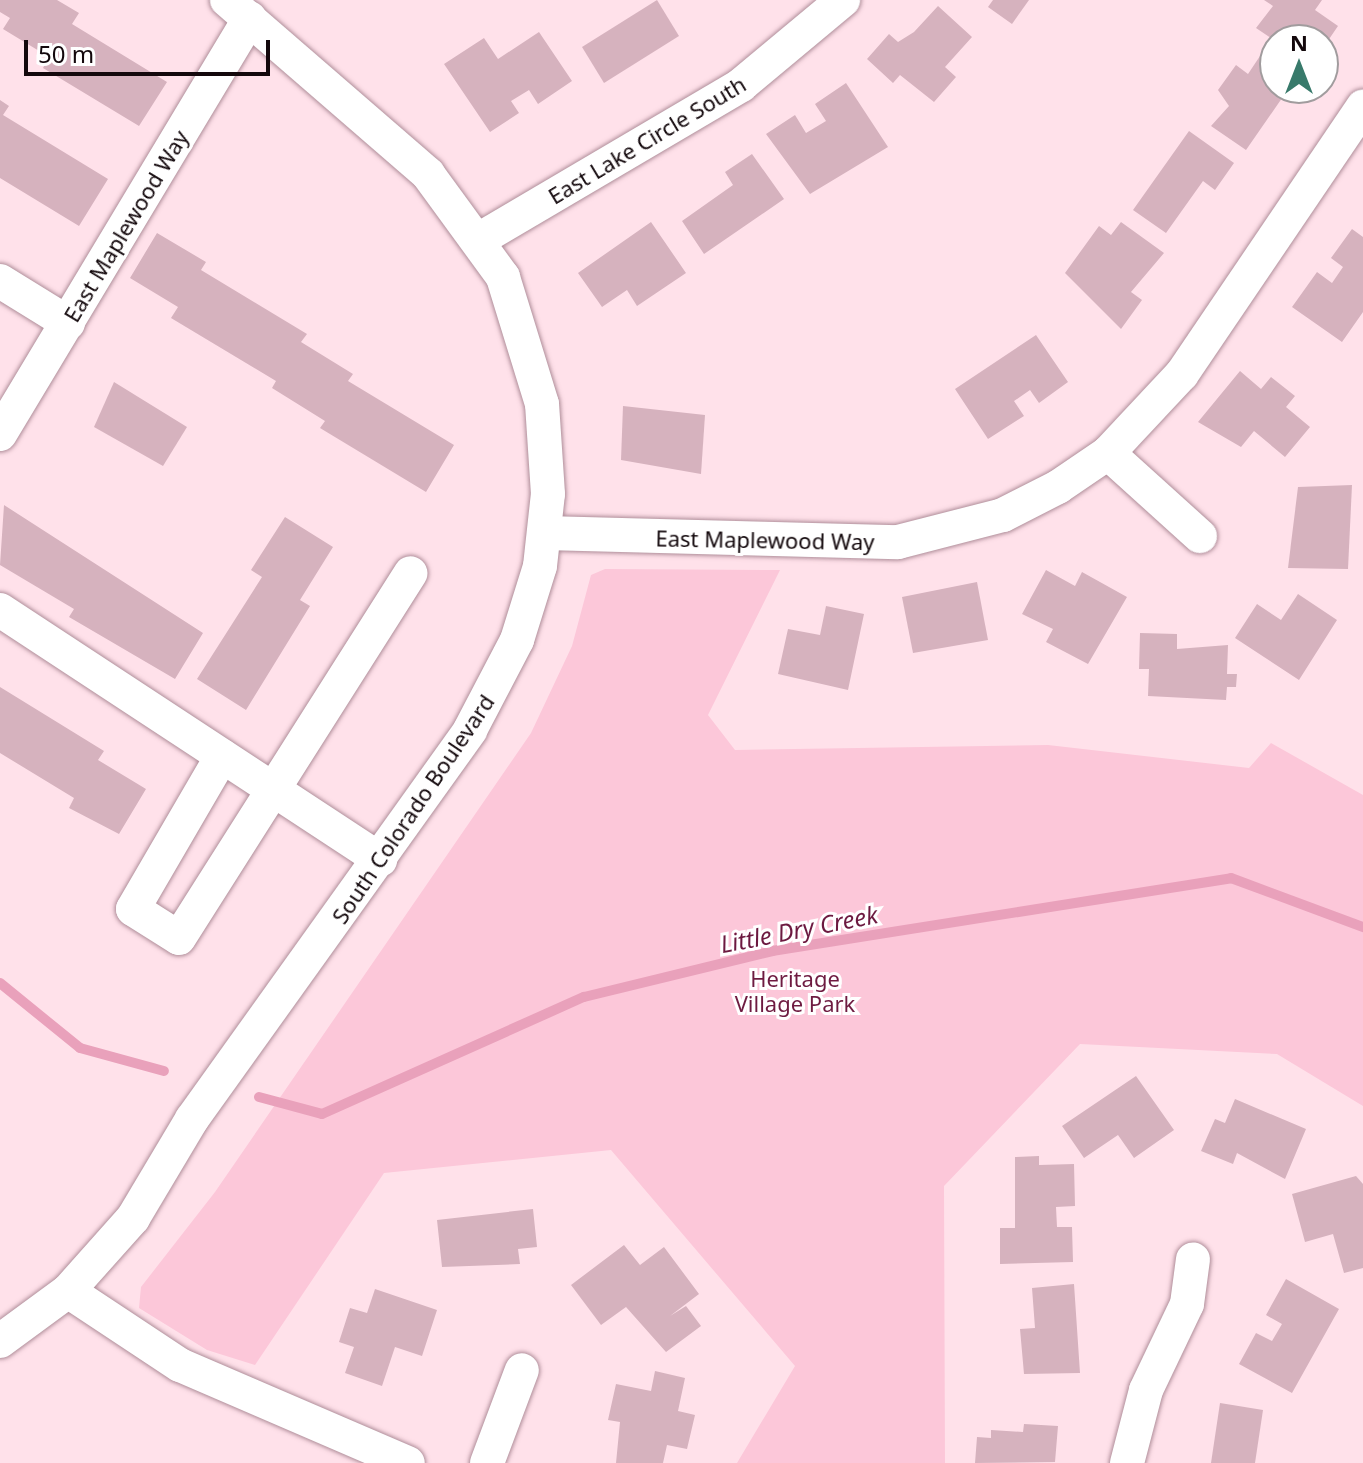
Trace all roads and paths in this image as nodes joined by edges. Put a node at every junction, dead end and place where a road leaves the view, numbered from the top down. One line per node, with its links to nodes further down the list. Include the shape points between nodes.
1 (843, 0): 4 (street, East Lake Circle South, via 688,120)
2 (238, 9): 4 (street, South Colorado Boulevard, via 428,174); 6 (street, East Maplewood Way)
3 (1363, 107): 8 (street, East Maplewood Way, via 1182,374)
4 (480, 239): 9 (street, South Colorado Boulevard, via 532,355 547,447)
5 (0, 281): 6 (street)
6 (68, 323): 7 (street, East Maplewood Way)
7 (0, 434)
8 (1108, 453): 9 (street, East Maplewood Way, via 1003,515 898,542); 10 (street)
9 (545, 533): 15 (street, South Colorado Boulevard, via 531,599 497,684)
10 (1200, 536)
11 (411, 573): 14 (street)
12 (0, 610): 13 (street)
13 (222, 756): 14 (street); 14 (street, via 133,909 179,938)
14 (274, 791): 15 (street)
15 (380, 860): 17 (street, South Colorado Boulevard, via 192,1119 133,1218)
16 (1193, 1259): 22 (street, via 1187,1304 1146,1390)
17 (68, 1291): 18 (street, South Colorado Boulevard); 20 (street, via 180,1365)
18 (0, 1341)
19 (522, 1370): 21 (street)
20 (408, 1463)
21 (487, 1463)
22 (1127, 1463)

